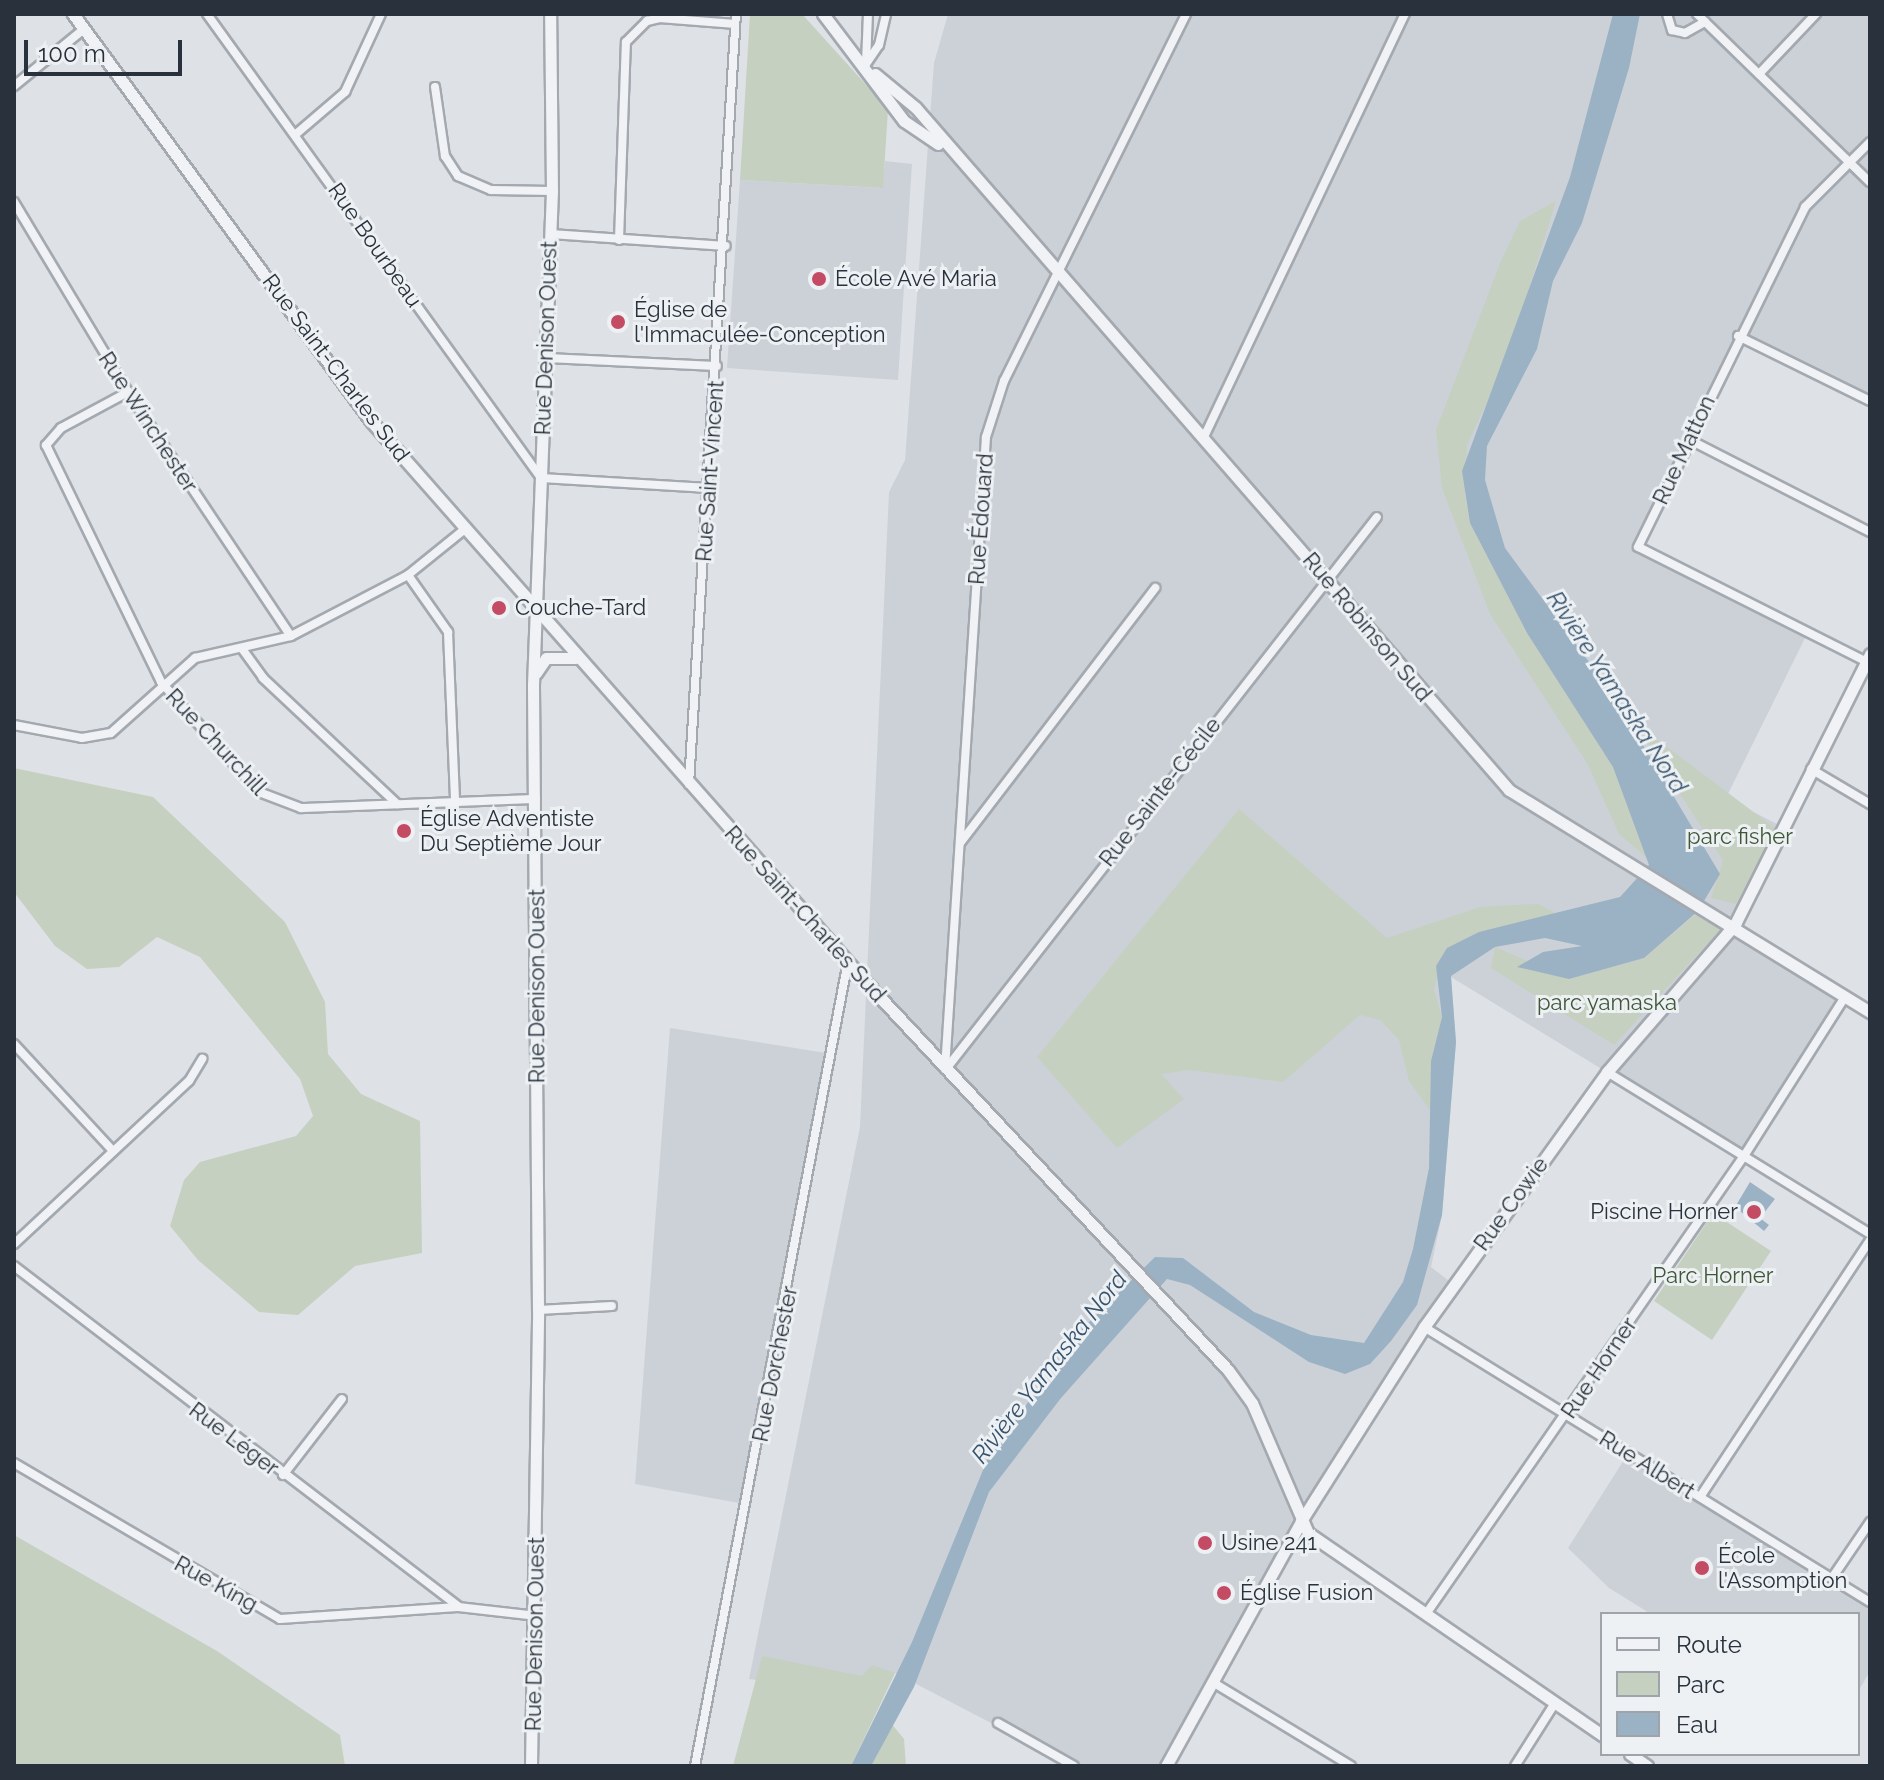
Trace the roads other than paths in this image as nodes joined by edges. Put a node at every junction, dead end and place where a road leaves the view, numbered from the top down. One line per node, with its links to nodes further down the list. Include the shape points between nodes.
1 (73, 14): 16 (street, Rue Saint-Charles Sud)
2 (207, 14): 22 (street, Rue Bourbeau)
3 (381, 14): 22 (street, via 345,92)
4 (550, 14): 27 (street, Rue Denison Ouest)
5 (736, 14): 15 (street, Rue Saint-Vincent)
6 (823, 14): 17 (street, Rue Robinson Sud)
7 (868, 14): 17 (street)
8 (886, 14): 17 (street, via 879,45)
9 (1186, 14): 32 (street, Rue Édouard)
10 (1405, 14): 38 (street)
11 (1667, 14): 14 (street, via 1672,30 1685,33)
12 (1697, 14): 14 (street)
13 (1816, 14): 19 (street)
14 (1705, 22): 19 (street)
15 (735, 24): 30 (street, via 660,18 647,21 626,42); 31 (street, Rue Saint-Vincent)
16 (84, 29): 20 (street); 43 (street, Rue Saint-Charles Sud, via 371,421)
17 (866, 64): 18 (street, Rue Robinson Sud)
18 (875, 74): 24 (street, Rue Robinson Sud, via 916,108); 24 (street, Rue Robinson Sud, via 904,121)
19 (1759, 74): 25 (street)
20 (14, 86)
21 (435, 87): 27 (street, via 445,156 458,176 491,190)
22 (296, 134): 40 (street, Rue Bourbeau)
23 (1870, 142): 25 (street, Rue Matton)
24 (944, 148): 32 (street, Rue Robinson Sud)
25 (1850, 163): 26 (street); 33 (street, Rue Matton, via 1805,207)
26 (1870, 182)
27 (552, 191): 29 (street, Rue Denison Ouest)
28 (14, 202): 36 (street, Rue Winchester)
29 (551, 234): 30 (street); 34 (street, Rue Denison Ouest)
30 (619, 240): 31 (street)
31 (726, 246): 35 (street, Rue Saint-Vincent)
32 (1058, 277): 38 (street, Rue Robinson Sud); 62 (street, Rue Édouard, via 1004,381 986,437)
33 (1738, 336): 37 (street); 39 (street, Rue Matton)
34 (546, 358): 35 (street); 40 (street, Rue Denison Ouest)
35 (717, 366): 41 (street, Rue Saint-Vincent)
36 (128, 392): 49 (street, Rue Winchester); 53 (street, Rue Churchill, via 61,428 46,445)
37 (1870, 401)
38 (1203, 439): 46 (street, Rue Robinson Sud)
39 (1690, 440): 44 (street); 52 (street, Rue Matton, via 1638,547)
40 (541, 478): 41 (street); 48 (street, Rue Denison Ouest)
41 (709, 488): 57 (street, Rue Saint-Vincent)
42 (1377, 517): 46 (street, Rue Sainte-Cécile)
43 (465, 529): 45 (street); 48 (street, Rue Saint-Charles Sud)
44 (1870, 532)
45 (408, 575): 49 (street); 59 (street, via 448,632)
46 (1326, 577): 63 (street, Rue Robinson Sud, via 1509,790); 69 (street, Rue Sainte-Cécile)
47 (1155, 588): 62 (street)
48 (536, 610): 51 (street, Rue Saint-Charles Sud); 54 (street, Rue Denison Ouest)
49 (291, 636): 50 (street)
50 (243, 650): 53 (street, via 195,658); 60 (street, via 263,678)
51 (575, 658): 54 (street, via 546,658); 57 (street, Rue Saint-Charles Sud)
52 (1868, 658): 56 (street, Rue Cowie)
53 (161, 682): 55 (street, via 111,733 82,738); 60 (street, Rue Churchill, via 273,802)
54 (533, 685): 58 (street, Rue Denison Ouest)
55 (14, 725)
56 (1811, 769): 61 (street); 63 (street, Rue Cowie)
57 (689, 784): 64 (street, Rue Saint-Charles Sud)
58 (536, 799): 59 (street, Rue Churchill); 78 (street, Rue Denison Ouest)
59 (455, 801): 60 (street, Rue Churchill)
60 (397, 804)
61 (1870, 804)
62 (960, 842): 69 (street, Rue Édouard)
63 (1727, 925): 65 (street, Rue Robinson Sud); 70 (street, Rue Cowie)
64 (848, 961): 69 (street, Rue Saint-Charles Sud); 97 (street, Rue Dorchester)
65 (1845, 997): 66 (street, Rue Robinson Sud); 72 (street, Rue Horner)
66 (1870, 1012)
67 (14, 1044): 71 (street)
68 (202, 1059): 71 (street, via 189,1081)
69 (945, 1069): 85 (street, Rue Saint-Charles Sud, via 1252,1403)
70 (1607, 1072): 72 (street); 79 (street, Rue Cowie)
71 (113, 1151): 75 (street)
72 (1744, 1156): 73 (street); 81 (street, Rue Horner)
73 (1870, 1234)
74 (1870, 1240): 84 (street)
75 (14, 1244)
76 (14, 1266): 83 (street, Rue Léger)
77 (612, 1306): 78 (street)
78 (538, 1310): 91 (street, Rue Denison Ouest)
79 (1424, 1327): 81 (street, Rue Albert); 85 (street, Rue Cowie)
80 (342, 1399): 83 (street)
81 (1567, 1416): 84 (street, Rue Albert); 90 (street, Rue Horner)
82 (14, 1463): 89 (street, Rue King, via 280,1619)
83 (283, 1475): 89 (street, Rue Léger)
84 (1700, 1497): 87 (street, Rue Albert)
85 (1301, 1521): 90 (street); 92 (street, Rue Cowie)
86 (1870, 1522): 87 (street)
87 (1832, 1578): 88 (street, Rue Albert)
88 (1870, 1602)
89 (458, 1607): 91 (street, Rue King)
90 (1426, 1614): 93 (street)
91 (537, 1616): 96 (street, Rue Denison Ouest)
92 (1214, 1683): 99 (street, Rue Cowie); 100 (street)
93 (1555, 1703): 95 (street); 101 (street)
94 (998, 1723): 98 (street)
95 (1600, 1734)
96 (531, 1766)
97 (695, 1766)
98 (1074, 1766)
99 (1166, 1766)
100 (1351, 1766)
101 (1515, 1766)

